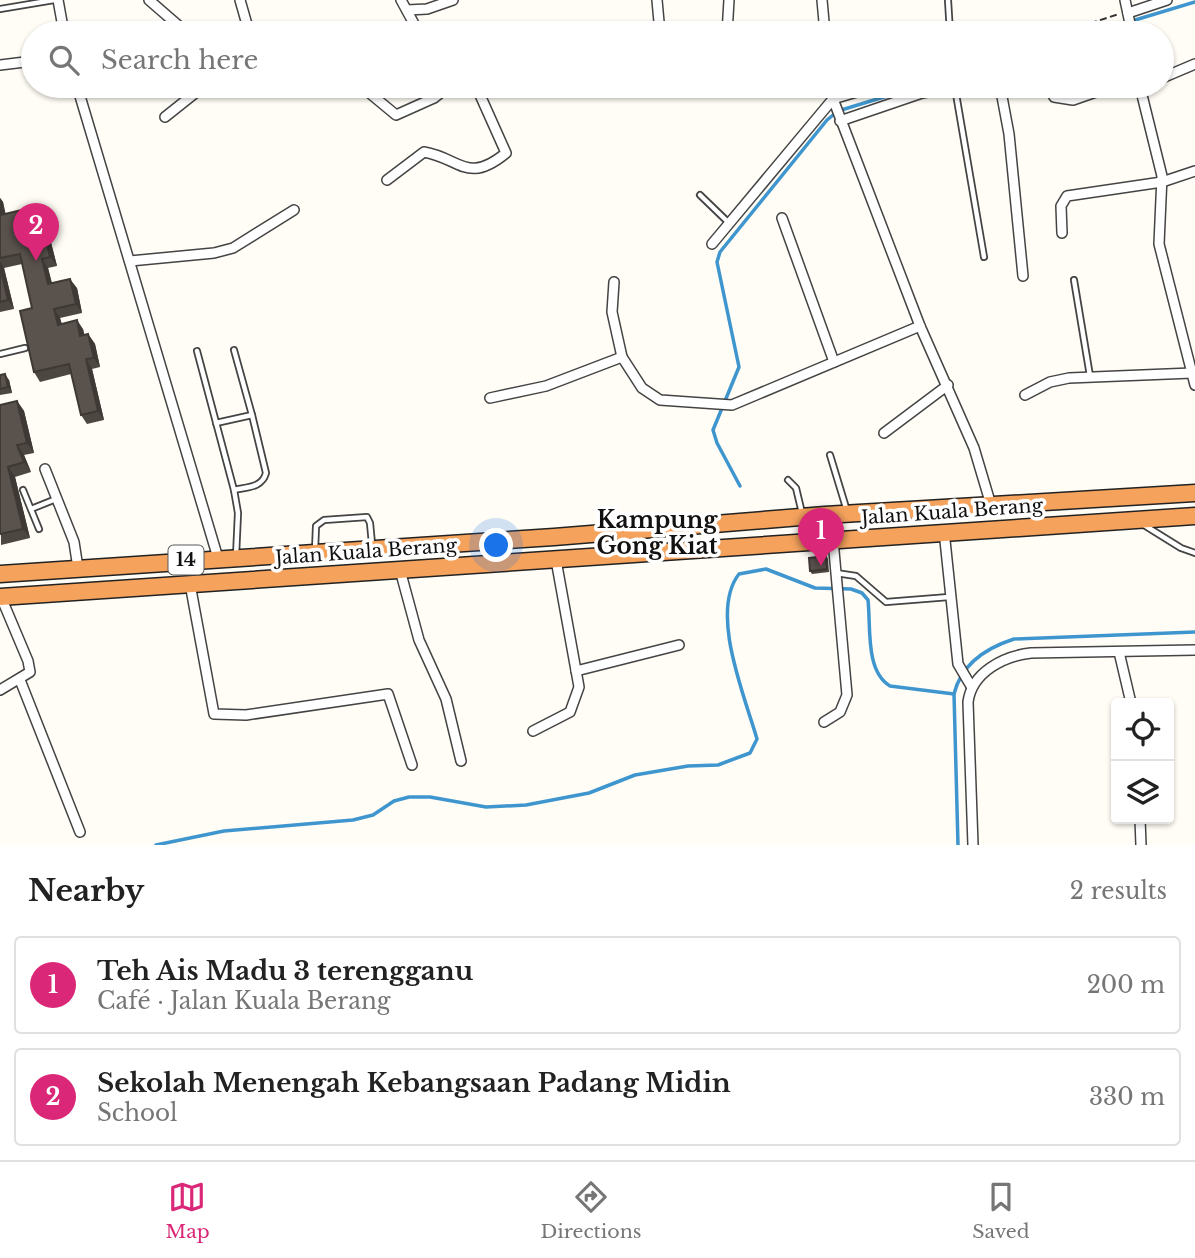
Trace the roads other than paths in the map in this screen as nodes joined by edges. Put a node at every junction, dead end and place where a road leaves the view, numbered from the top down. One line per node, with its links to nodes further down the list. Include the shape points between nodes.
1 (56, 0): 12 (lane); 14 (street)
2 (149, 0): 15 (street)
3 (240, 0): 16 (street)
4 (401, 0): 13 (street)
5 (453, 0): 13 (street)
6 (657, 0): 18 (street)
7 (729, 0): 19 (street)
8 (822, 0): 20 (street)
9 (948, 0): 21 (lane)
10 (1125, 0): 22 (street)
11 (1167, 0): 23 (street)
12 (0, 9)
13 (407, 10): 17 (street)
14 (61, 21)
15 (173, 21)
16 (246, 21)
17 (413, 21)
18 (659, 21)
19 (728, 21)
20 (824, 21)
21 (949, 21)
22 (1130, 21)
23 (1133, 21)
24 (21, 62): 26 (street)
25 (1195, 64): 27 (street)
26 (0, 65)
27 (1174, 73)
28 (81, 98): 54 (street)
29 (189, 98): 42 (street)
30 (375, 98): 31 (street, via 396,115)
31 (434, 98)
32 (481, 98): 45 (street, via 506,153 474,169 424,152)
33 (832, 98): 41 (street)
34 (844, 98): 41 (street)
35 (908, 98): 43 (street)
36 (959, 98): 53 (lane)
37 (1002, 98): 55 (street)
38 (1056, 98): 39 (street)
39 (1074, 98)
40 (1144, 98): 46 (street)
41 (833, 102): 43 (street); 50 (street)
42 (165, 117)
43 (839, 119): 58 (street)
44 (1195, 171): 46 (street)
45 (387, 180)
46 (1162, 182): 51 (street, via 1067,196 1061,206); 65 (street, via 1159,244)
47 (700, 195): 50 (lane)
48 (294, 210): 54 (street, via 233,248)
49 (782, 218): 64 (street)
50 (729, 223): 52 (street)
51 (1062, 233)
52 (712, 244)
53 (984, 257)
54 (130, 261): 94 (street)
55 (1023, 276)
56 (1074, 280): 66 (lane)
57 (614, 282): 63 (street, via 612,312)
58 (920, 326): 64 (street); 68 (street)
59 (25, 348): 62 (lane)
60 (234, 349): 71 (lane)
61 (197, 351): 72 (lane)
62 (0, 354)
63 (622, 357): 64 (street, via 650,396 732,405); 70 (street, via 546,386)
64 (834, 362)
65 (1192, 373): 66 (street); 67 (street)
66 (1090, 376): 69 (street, via 1050,382)
67 (1195, 385)
68 (948, 386): 73 (street); 81 (street)
69 (1025, 395)
70 (490, 398)
71 (252, 415): 72 (lane); 78 (lane, via 266,473 259,485)
72 (216, 423): 78 (lane)
73 (884, 433)
74 (830, 455): 83 (lane)
75 (45, 469): 80 (street)
76 (788, 480): 85 (lane, via 796,488)
77 (23, 490): 82 (lane)
78 (234, 490): 93 (lane)
79 (1195, 493): 81 (highway, Jalan Kuala Berang / 14)
80 (57, 498): 82 (lane); 96 (street, via 74,542)
81 (991, 505): 83 (highway, Jalan Kuala Berang / 14)
82 (30, 509): 87 (lane)
83 (847, 514): 85 (highway, Jalan Kuala Berang / 14)
84 (1195, 516): 86 (highway, Jalan Kuala Berang / 14)
85 (803, 517): 90 (highway, Jalan Kuala Berang / 14)
86 (1137, 520): 88 (highway, Jalan Kuala Berang / 14); 92 (lane)
87 (39, 529)
88 (944, 531): 89 (highway, Jalan Kuala Berang / 14); 102 (street)
89 (832, 540): 95 (highway, Jalan Kuala Berang / 14); 99 (street)
90 (375, 548): 91 (highway, Jalan Kuala Berang / 14); 91 (lane, via 370,523 361,516 319,522); 97 (highway, via 396,557)
91 (315, 552): 93 (highway, Jalan Kuala Berang / 14)
92 (1195, 553)
93 (236, 557): 94 (highway, Jalan Kuala Berang / 14)
94 (218, 558): 96 (highway, Jalan Kuala Berang / 14)
95 (556, 560): 97 (highway, Jalan Kuala Berang / 14); 106 (street)
96 (78, 568): 98 (highway, Jalan Kuala Berang / 14)
97 (400, 570): 100 (highway, Jalan Kuala Berang / 14); 113 (street, via 419,640 446,699)
98 (0, 574)
99 (836, 578): 102 (lane, via 856,576 886,602); 111 (street, via 847,695 840,712)
100 (190, 584): 101 (highway, Jalan Kuala Berang / 14); 114 (street, via 214,714 246,715 388,694)
101 (1, 597): 107 (street, via 29,661 30,672)
102 (949, 597): 108 (street, via 958,664)
103 (679, 645): 106 (street)
104 (1195, 650): 105 (street)
105 (1119, 652): 108 (street, via 1013,655); 110 (street)
106 (576, 671): 112 (street, via 579,687 573,708)
107 (20, 680): 109 (street); 116 (street)
108 (969, 684): 117 (street)
109 (0, 690)
110 (1130, 698)
111 (824, 722)
112 (533, 731)
113 (461, 761)
114 (412, 765)
115 (1140, 824): 118 (street)
116 (80, 832)
117 (973, 845)
118 (1142, 845)

